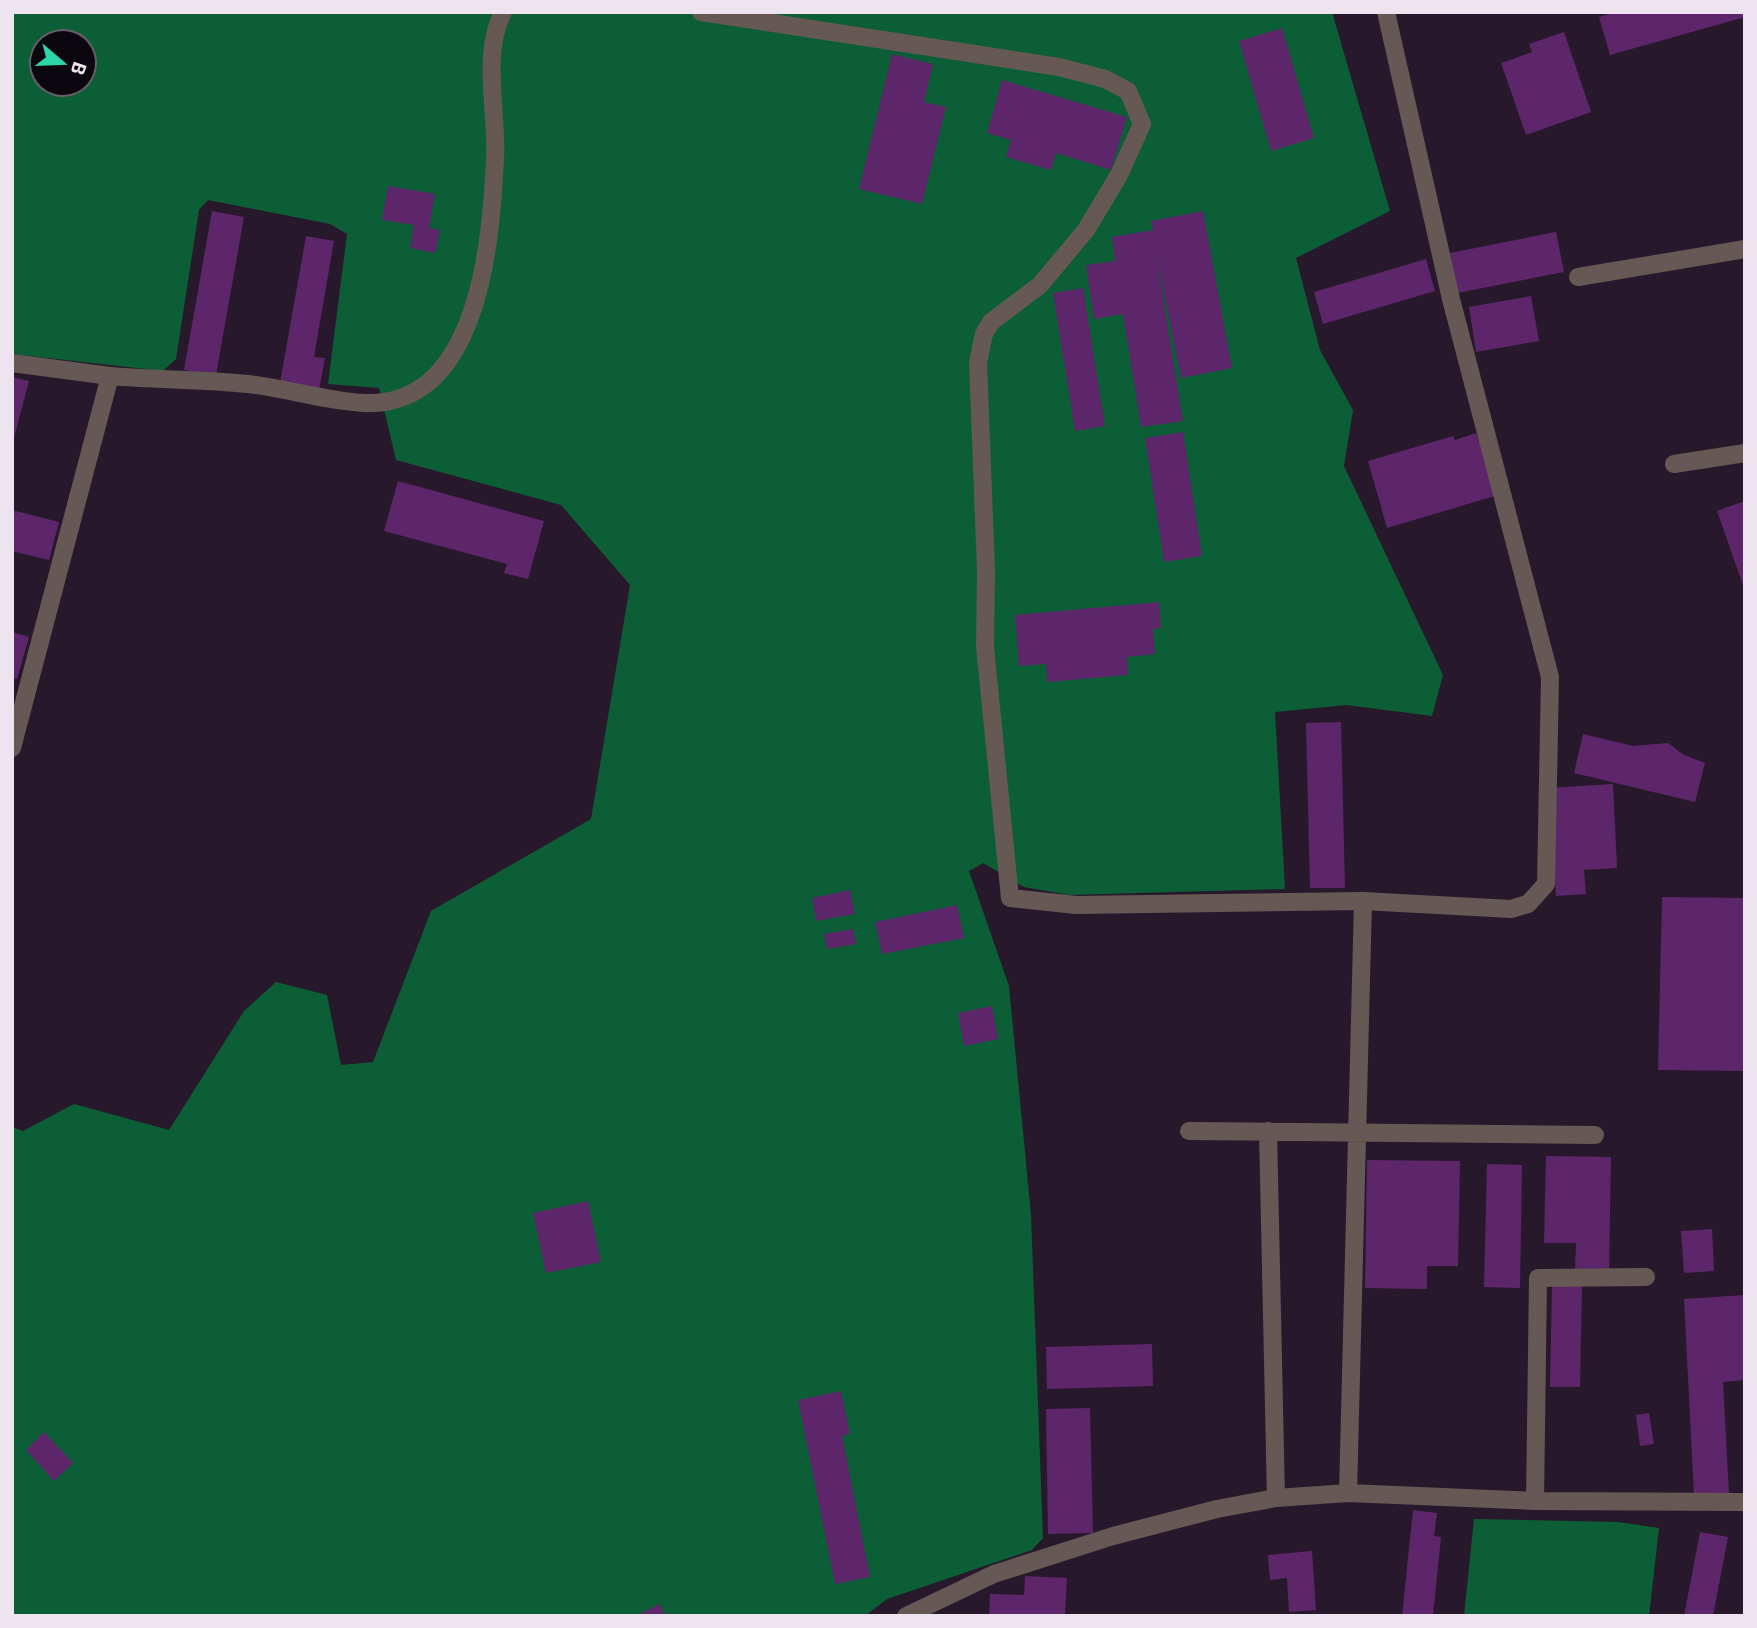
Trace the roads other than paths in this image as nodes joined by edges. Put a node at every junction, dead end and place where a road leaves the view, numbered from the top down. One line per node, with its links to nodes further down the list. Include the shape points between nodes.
1 (503, 12): 7 (street, via 493,58 496,157 482,281 446,365 425,386 406,397 373,403 248,384)
2 (701, 12): 11 (street, via 1059,67 1105,79 1128,91 1142,124 1119,175 1064,260 1017,305 991,322 978,362 985,647 1010,898 1095,905)
3 (1385, 12): 11 (street, via 1451,299 1550,677 1547,867 1546,884 1538,895 1511,909)
4 (1745, 249): 5 (street)
5 (1578, 277)
6 (12, 363): 7 (street)
7 (110, 376): 10 (street)
8 (1745, 453): 9 (street)
9 (1674, 464)
10 (12, 748)
11 (1363, 901): 13 (street)
12 (1268, 1130): 13 (street); 14 (street); 18 (street)
13 (1355, 1131): 15 (street); 17 (street)
14 (1189, 1132)
15 (1595, 1135)
16 (1646, 1277): 19 (street, via 1538,1278)
17 (1348, 1493): 18 (street); 19 (street)
18 (1276, 1498): 21 (street, via 1100,1540 994,1574)
19 (1535, 1501): 20 (street)
20 (1745, 1502)
21 (906, 1616)

